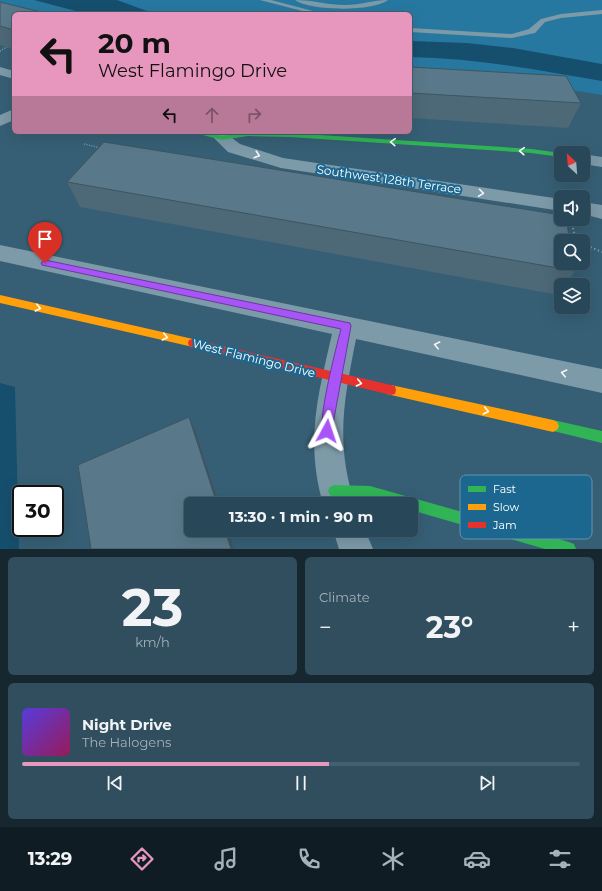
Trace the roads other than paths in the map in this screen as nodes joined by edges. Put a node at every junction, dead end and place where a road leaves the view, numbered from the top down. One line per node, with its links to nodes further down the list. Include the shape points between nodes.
1 (263, 0): 5 (lane)
2 (298, 0): 4 (lane, via 332,8)
3 (385, 0): 4 (lane)
4 (359, 7): 6 (lane)
5 (316, 12)
6 (356, 12)
7 (602, 12): 8 (lane, via 543,20 532,31 512,36)
8 (412, 30)
9 (0, 71): 10 (street)
10 (12, 74)
11 (12, 100): 12 (street)
12 (0, 106)
13 (12, 115): 14 (street)
14 (0, 121)
15 (203, 134): 16 (street, Southwest 128th Terrace)
16 (222, 138): 17 (street, Southwest 128th Terrace, one-way to 16, via 290,134 248,134); 20 (street, Southwest 128th Terrace, one-way to 20, via 234,148 281,163)
17 (554, 154)
18 (590, 160): 19 (street)
19 (602, 162)
20 (554, 204)
21 (590, 209): 22 (street)
22 (602, 212)
23 (0, 253): 25 (street)
24 (0, 299): 26 (street, West Flamingo Drive, one-way to 26)
25 (346, 326): 26 (street); 27 (street, one-way to 25)
26 (335, 378): 28 (street, West Flamingo Drive, one-way to 28); 29 (street, via 327,431)
27 (602, 381)
28 (602, 437)
29 (336, 497): 30 (street, via 370,492)
30 (387, 497)
31 (418, 506): 32 (street)
32 (460, 518)
33 (352, 537): 35 (street)
34 (534, 539): 36 (street)
35 (356, 549)
36 (569, 549)

